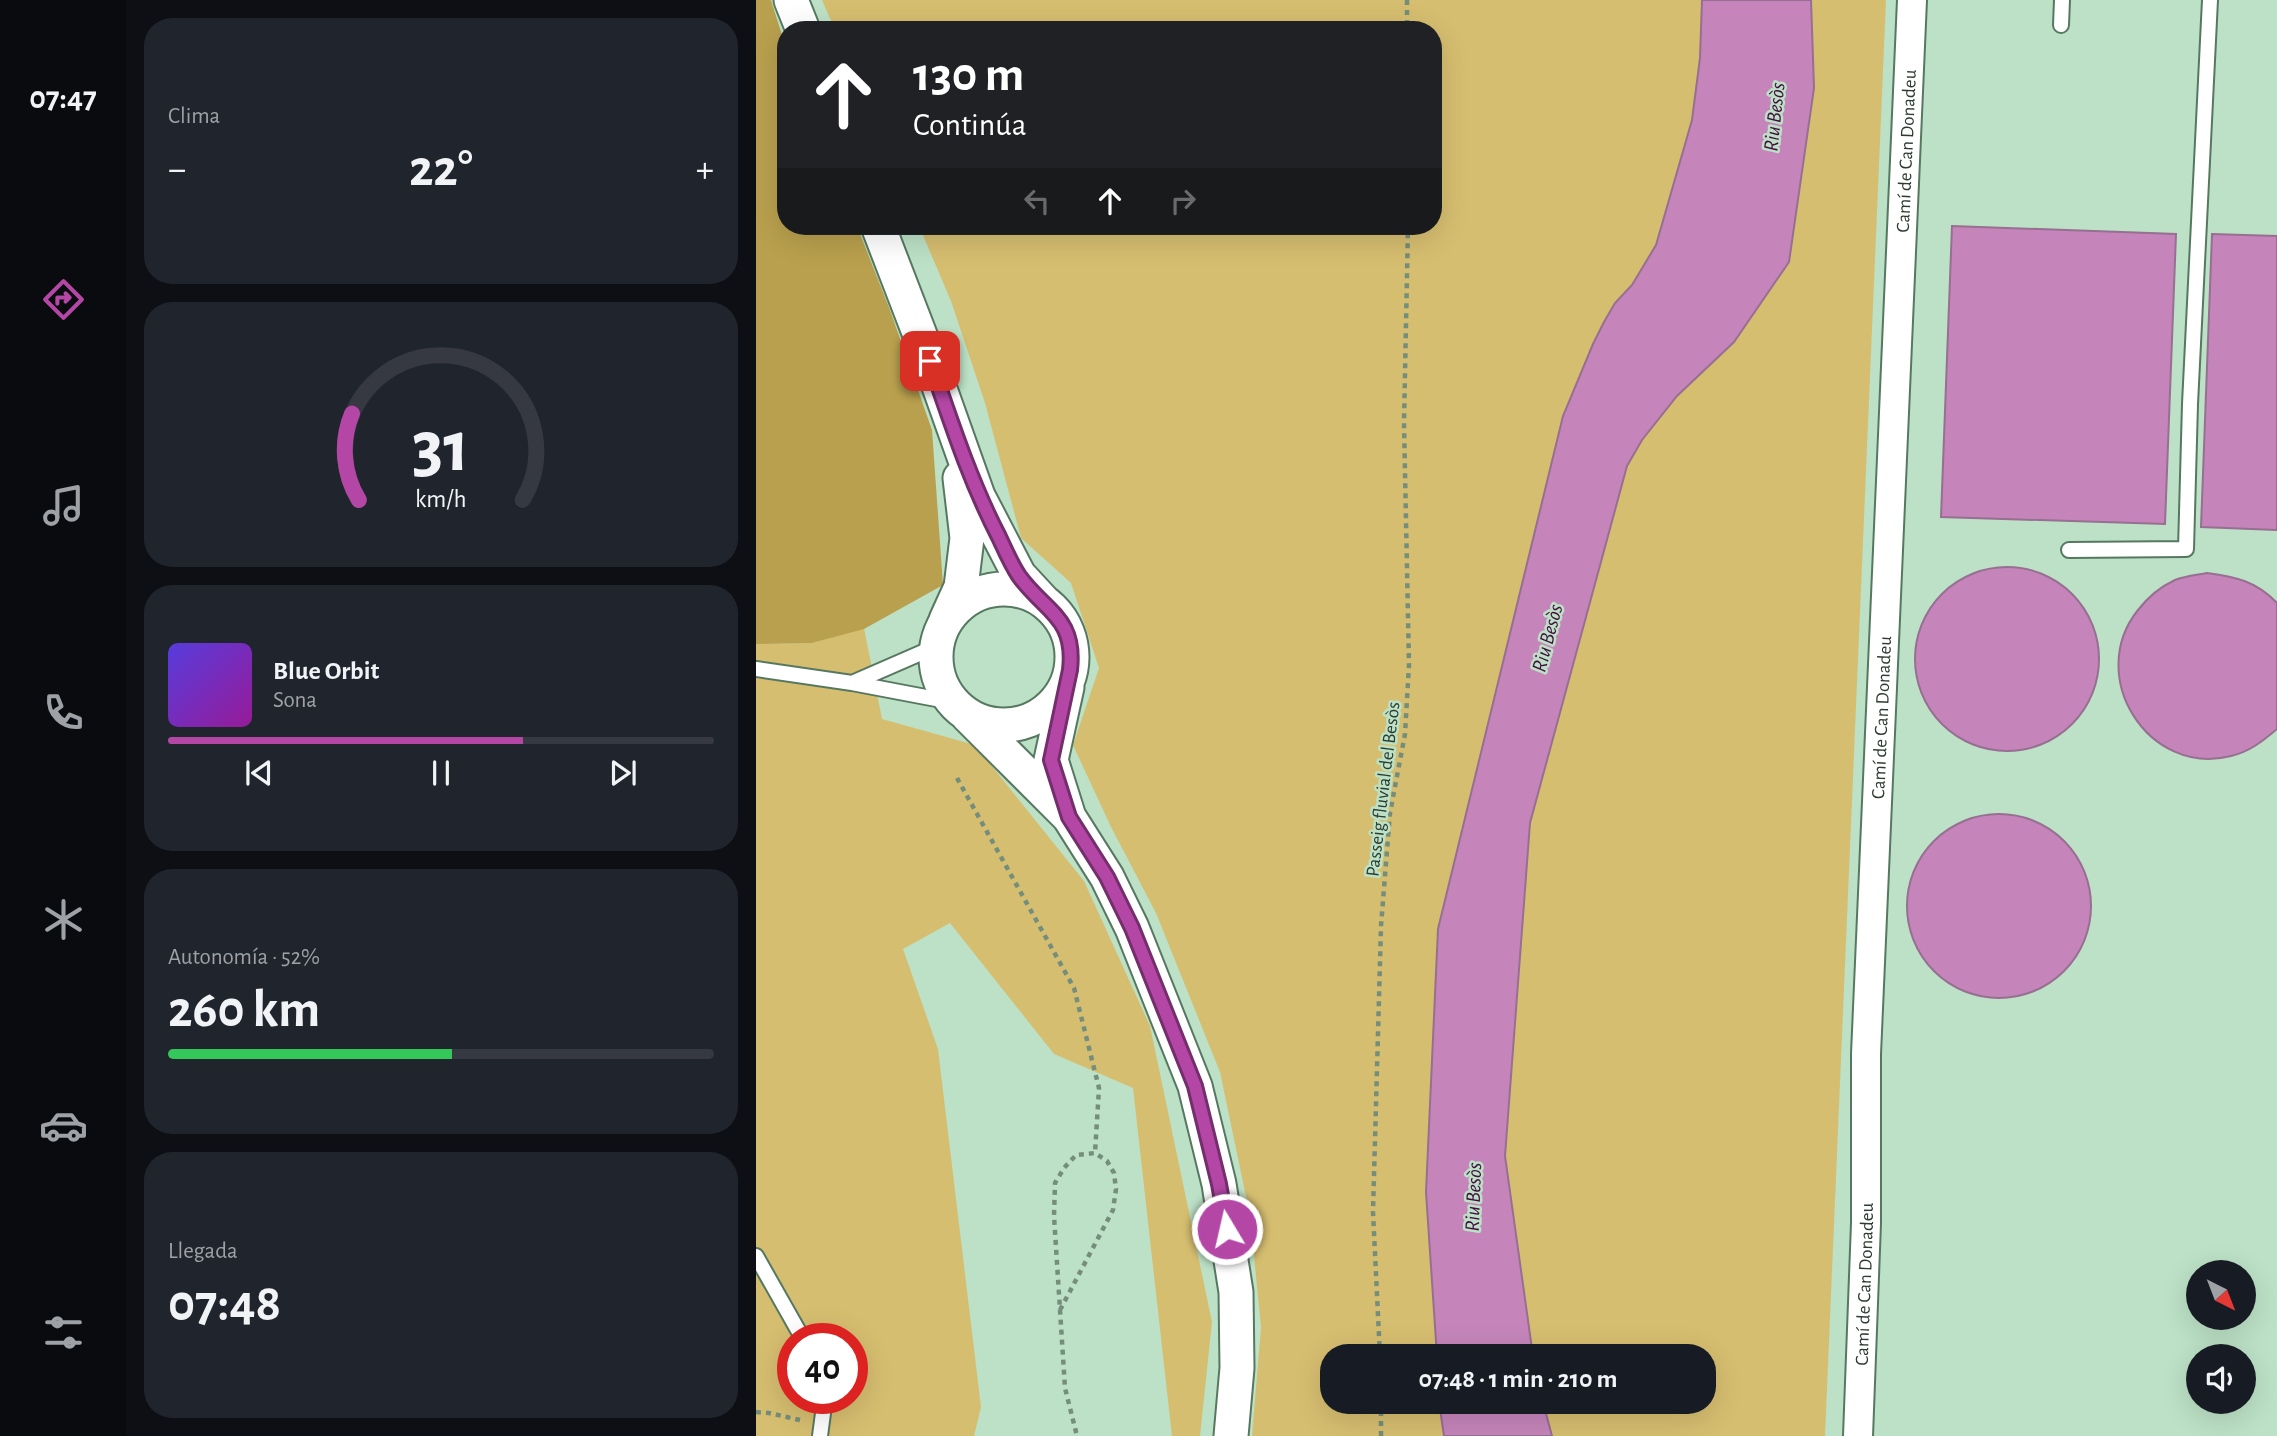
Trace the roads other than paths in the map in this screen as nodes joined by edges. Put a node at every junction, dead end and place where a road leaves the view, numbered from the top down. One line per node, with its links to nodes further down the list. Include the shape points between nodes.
1 (791, 0): 5 (street)
2 (1912, 0): 20 (street, Camí de Can Donadeu, via 1866,1054 1866,1223)
3 (2062, 0): 6 (lane)
4 (2210, 0): 9 (lane, via 2186,549)
5 (799, 21)
6 (2061, 25)
7 (881, 235): 8 (street)
8 (956, 437): 10 (street, via 978,496 1019,575); 11 (street, via 967,538 961,587)
9 (2070, 550)
10 (1045, 603): 11 (street, via 1015,590 983,593 961,605); 13 (street, via 1067,633)
11 (941, 634): 14 (lane); 15 (street, via 938,676)
12 (756, 669): 14 (lane)
13 (1070, 670): 15 (street, via 1056,700 1030,720 998,726); 16 (street, via 1051,760)
14 (852, 683): 15 (lane)
15 (959, 708): 16 (street)
16 (1069, 817): 19 (street, via 1132,928 1205,1121 1236,1292 1237,1368)
17 (756, 1256): 18 (lane)
18 (794, 1323)
19 (1231, 1436)
20 (1858, 1436)

